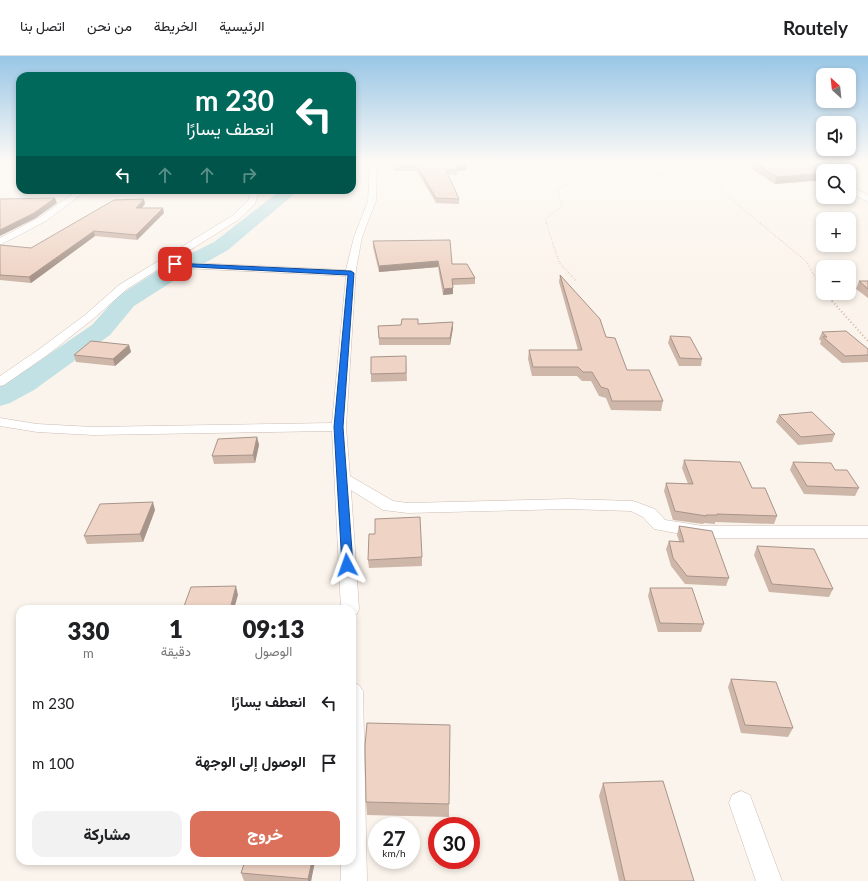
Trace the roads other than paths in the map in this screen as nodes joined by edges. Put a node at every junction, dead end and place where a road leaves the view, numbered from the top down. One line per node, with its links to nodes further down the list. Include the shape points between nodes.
1 (70, 200): 4 (street, via 43,219)
2 (253, 200): 5 (street, via 234,218)
3 (372, 200): 6 (street, via 358,238)
4 (0, 242)
5 (159, 264): 6 (street); 7 (street, via 123,287 42,353)
6 (351, 273): 9 (street)
7 (0, 382)
8 (0, 422): 9 (street, via 37,428 93,431)
9 (339, 427): 10 (street)
10 (342, 478): 11 (street, via 389,506 408,508 568,504 633,506 649,513 660,524 703,532); 12 (street)
11 (868, 532)
12 (350, 605)
13 (741, 803): 16 (street)
14 (354, 865): 15 (street)
15 (354, 881)
16 (768, 881)

